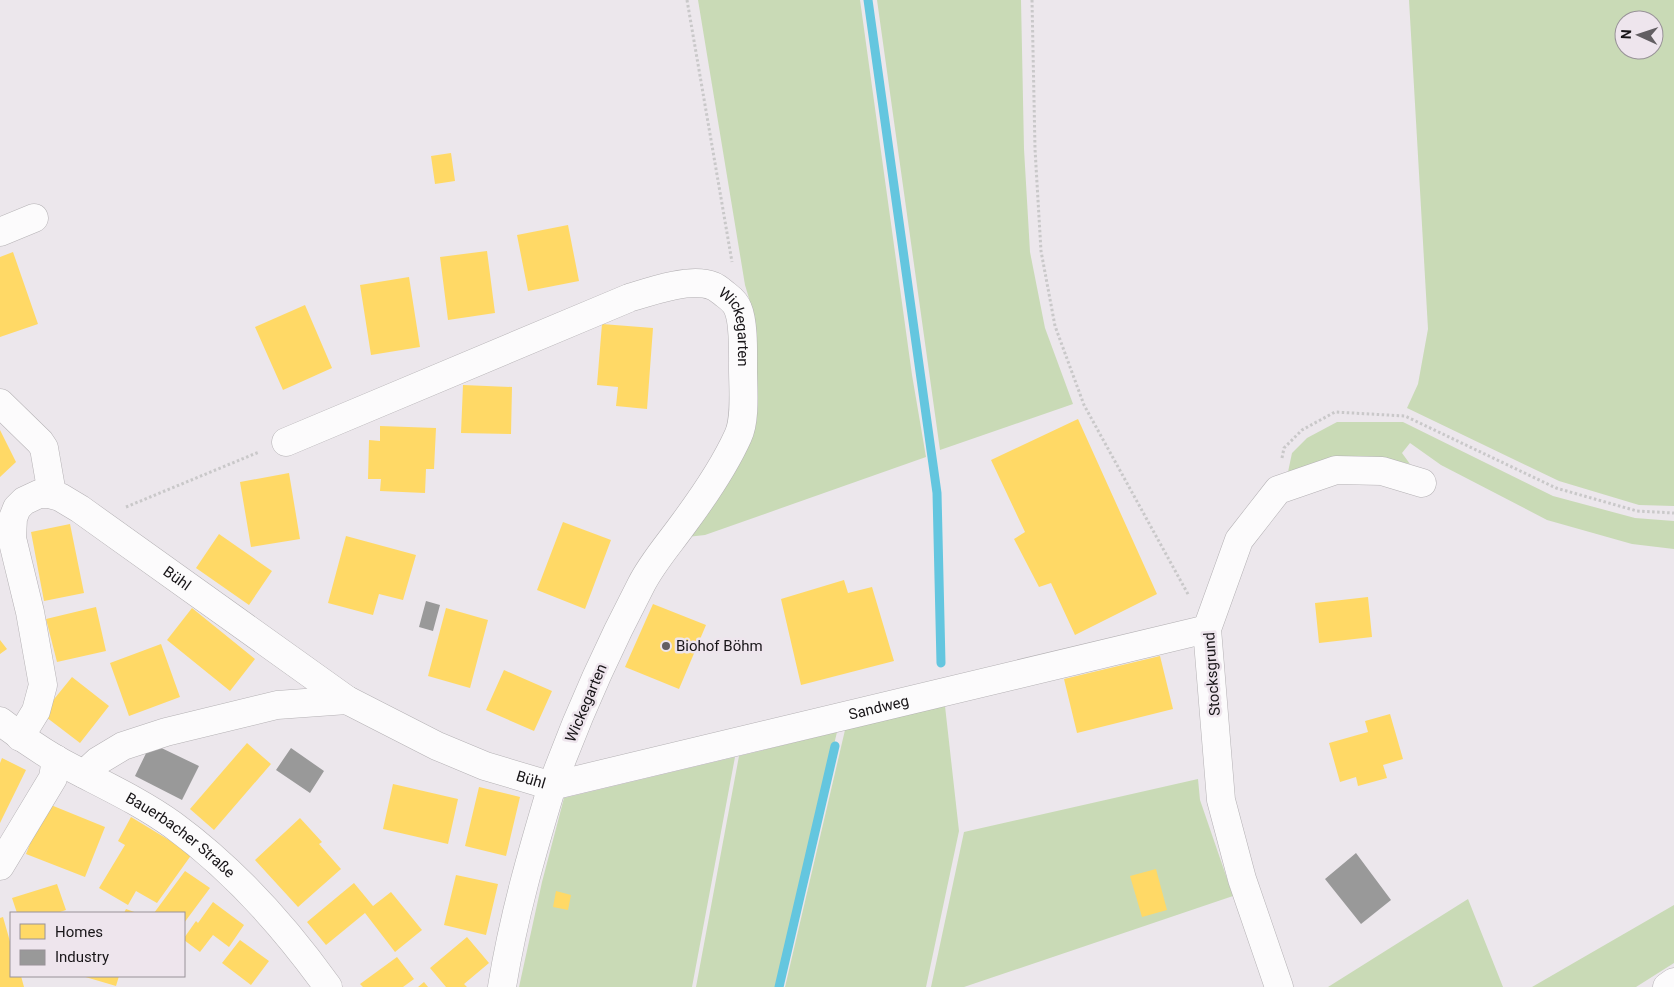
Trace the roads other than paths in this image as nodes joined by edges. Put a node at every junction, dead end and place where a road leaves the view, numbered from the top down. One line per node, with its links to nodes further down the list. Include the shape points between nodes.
1 (34, 218): 2 (street)
2 (0, 232)
3 (0, 403): 6 (street, via 44,448)
4 (286, 442): 12 (street, Wickegarten, via 652,290 694,283 712,285 738,308 743,345 743,402 739,434 723,465 648,572 571,735)
5 (1422, 483): 7 (street, Stocksgrund, via 1382,471 1336,470 1278,490 1239,540)
6 (52, 494): 8 (street, Bühl, via 95,520); 9 (street, via 28,498 17,508 12,523 12,538 43,685 36,711)
7 (1207, 629): 12 (street, Sandweg); 17 (street, Stocksgrund, via 1221,800 1242,879)
8 (348, 700): 11 (street, via 277,706 166,732 110,753); 12 (street, Bühl, via 485,766)
9 (10, 729): 10 (street, Bauerbacher Straße)
10 (56, 759): 11 (street, Bauerbacher Straße); 13 (street, via 52,778)
11 (84, 774): 15 (street, Bauerbacher Straße, via 172,825 203,849 244,887)
12 (552, 786): 16 (street, Bühl, via 525,876)
13 (0, 866)
14 (1674, 982): 18 (street)
15 (328, 987)
16 (502, 987)
17 (1279, 987)
18 (1667, 987)

